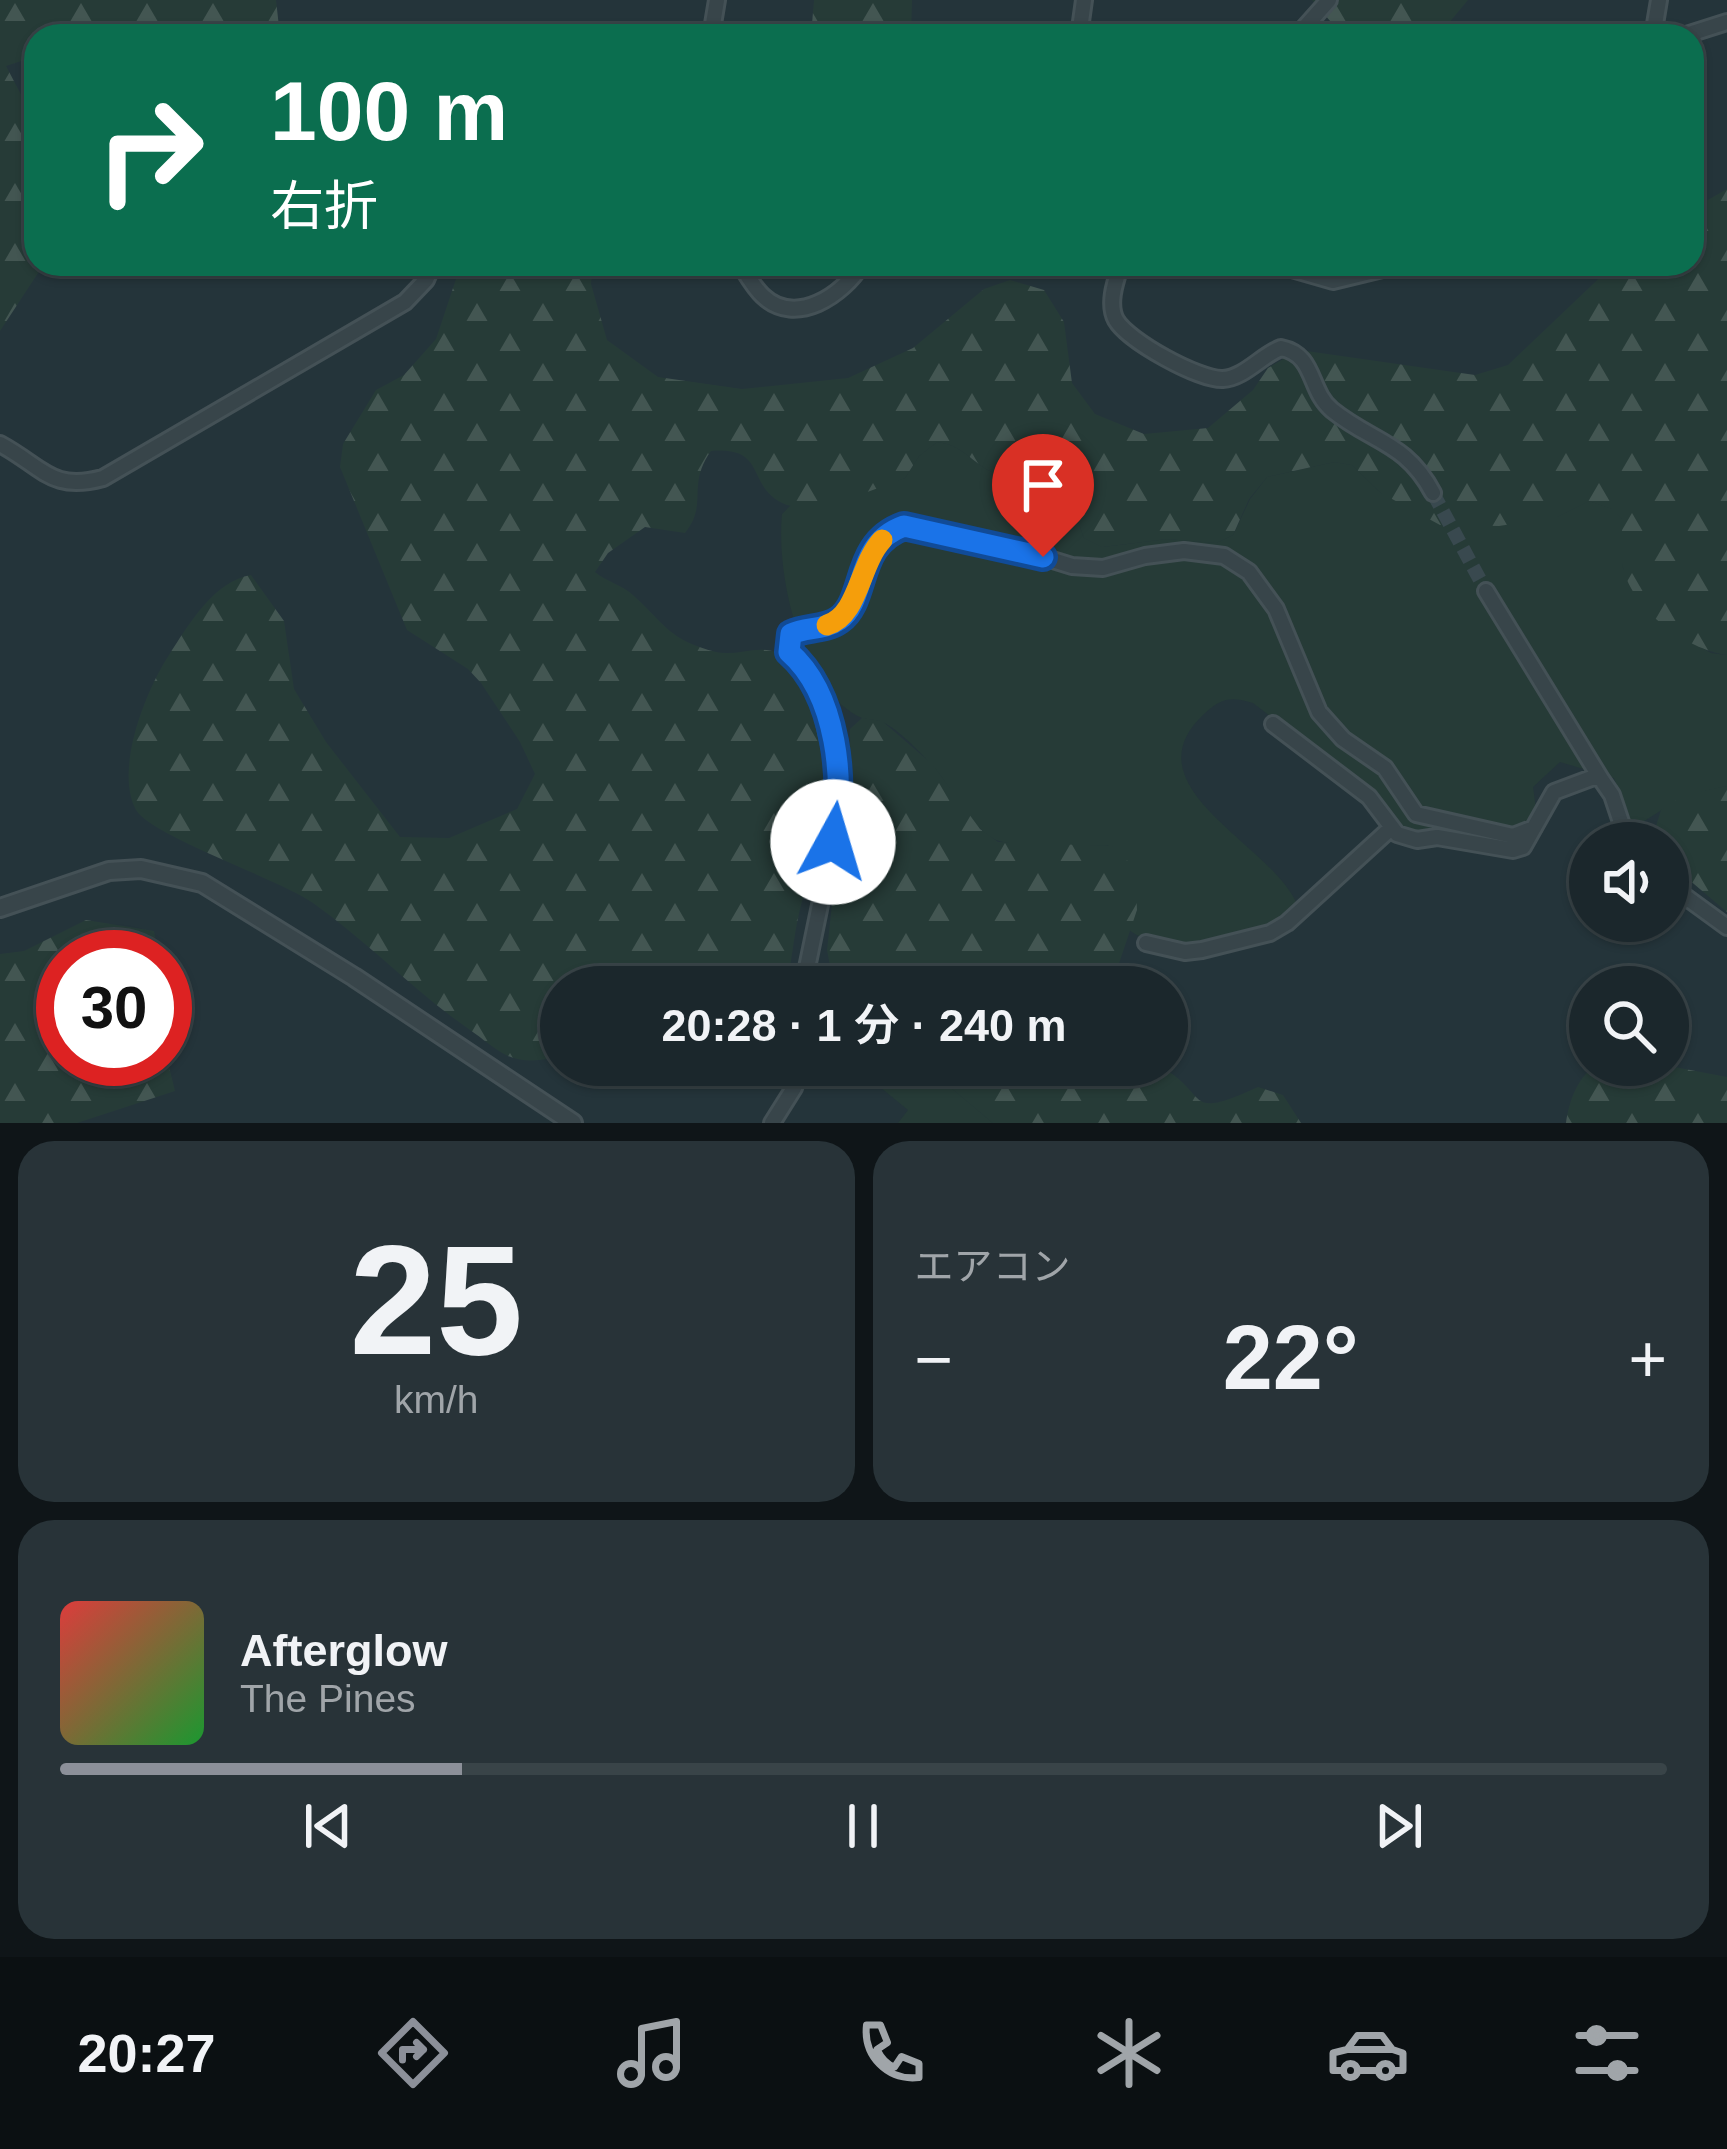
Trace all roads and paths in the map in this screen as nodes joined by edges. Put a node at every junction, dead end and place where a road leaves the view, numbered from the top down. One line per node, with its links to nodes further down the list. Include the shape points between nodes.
1 (1329, 0): 2 (street)
2 (1308, 24)
3 (428, 276): 9 (street, via 405,302 103,478 56,481)
4 (748, 276): 5 (street, via 760,295 796,310)
5 (855, 276)
6 (1118, 276): 10 (street, via 1112,303 1130,334 1222,380 1281,348 1299,354 1321,398 1419,467)
7 (1316, 276): 8 (street)
8 (1354, 276)
9 (0, 444)
10 (1433, 493)
11 (1486, 591): 13 (street)
12 (1273, 724): 16 (street, via 1369,797)
13 (1601, 779): 14 (street); 15 (street, via 1555,792)
14 (1621, 822)
15 (1534, 828): 16 (street, via 1528,844 1513,850 1417,840); 21 (street, via 1513,836 1416,814 1385,769 1318,712 1275,608 1249,572 1224,556 1184,551 1103,568 1072,566 904,526 865,562 844,615 788,640 818,692 839,785)
16 (1390, 829): 20 (street, via 1270,933 1185,952)
17 (1689, 899): 19 (street)
18 (0, 908): 23 (street, via 110,871 142,869 202,883)
19 (1727, 927)
20 (1146, 943)
21 (806, 966)
22 (795, 1086): 24 (street)
23 (573, 1123)
24 (772, 1123)

